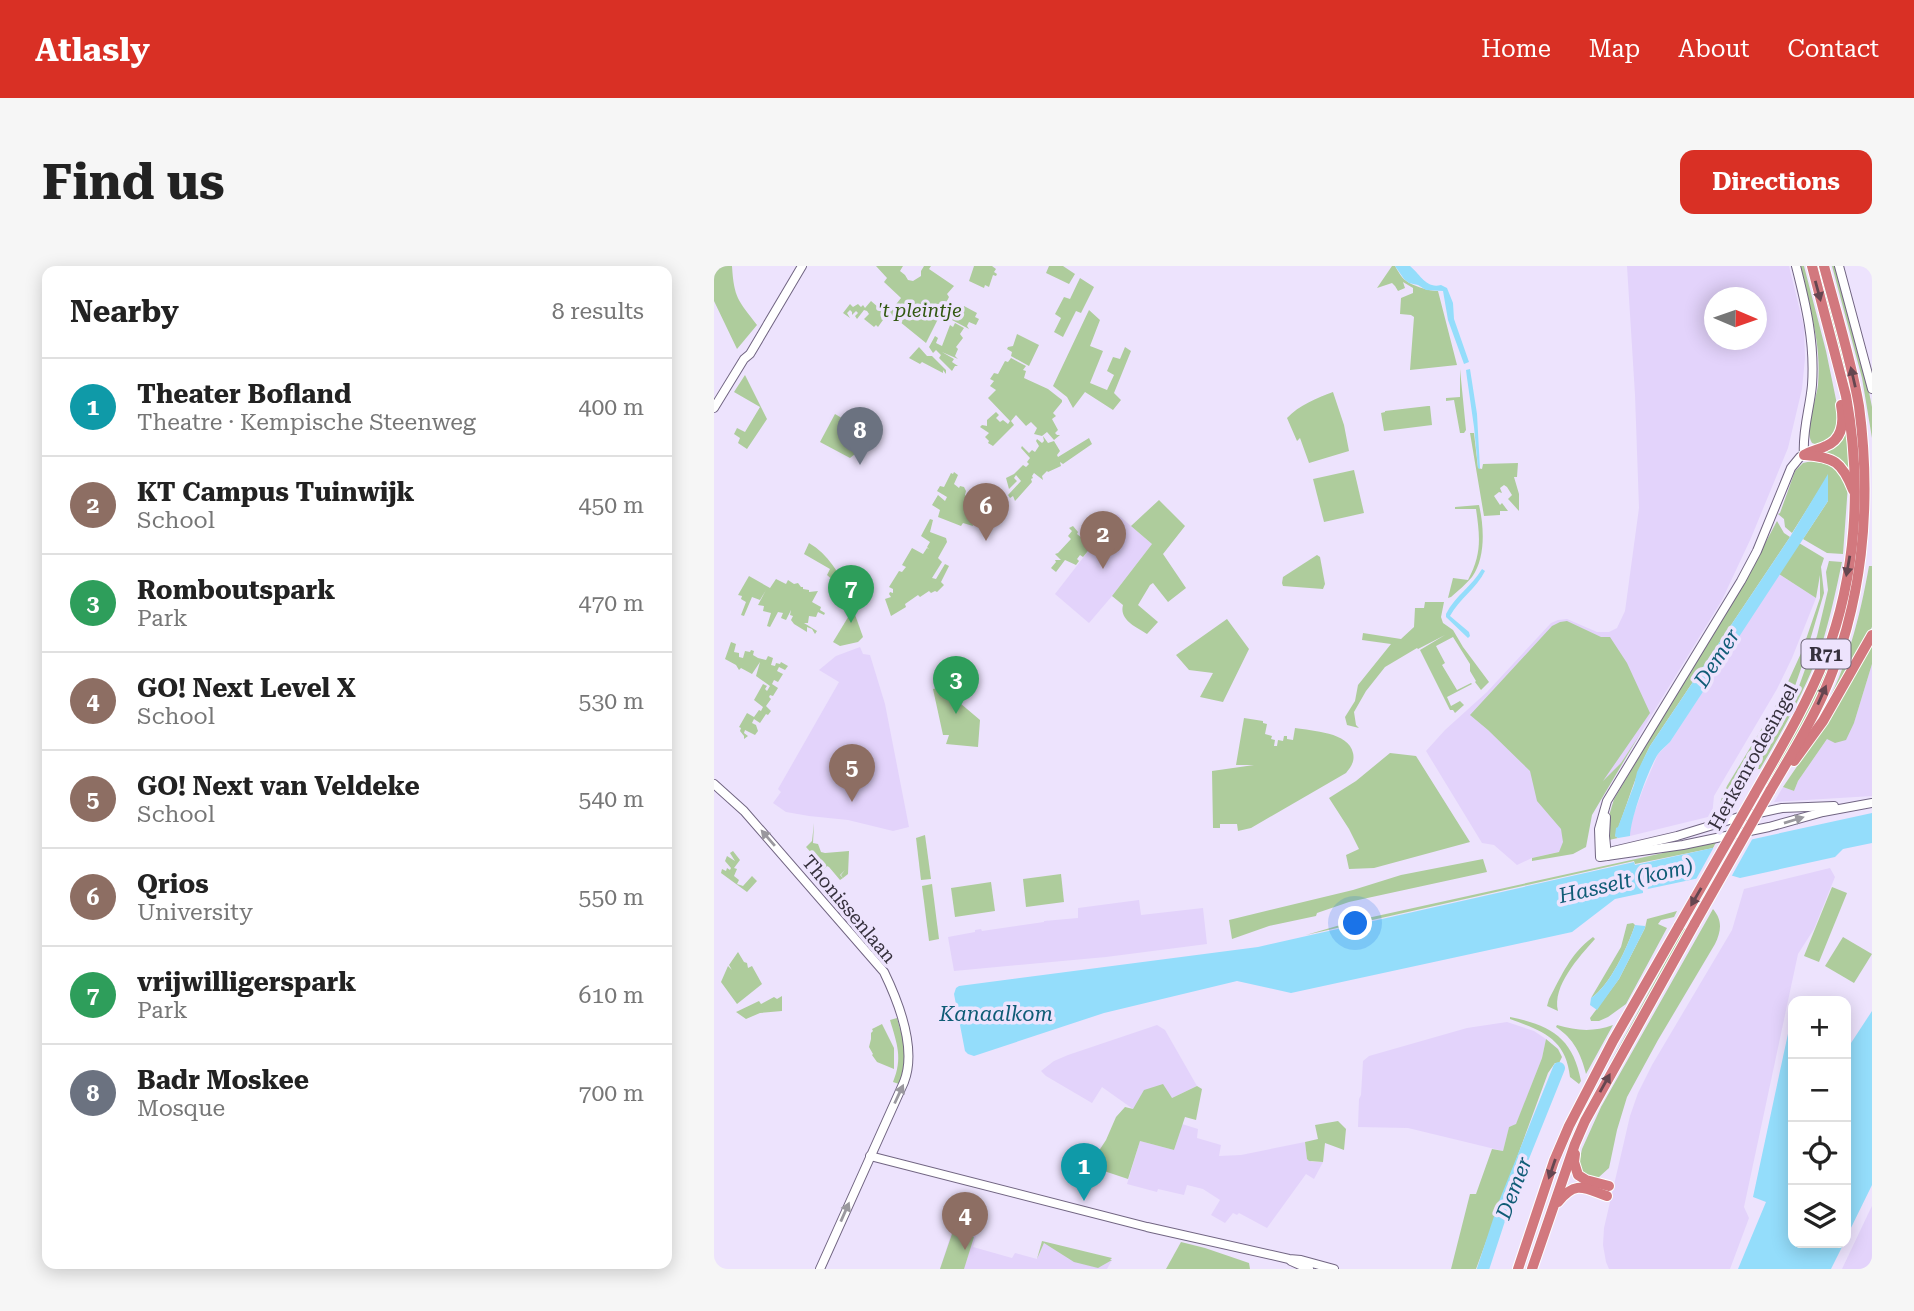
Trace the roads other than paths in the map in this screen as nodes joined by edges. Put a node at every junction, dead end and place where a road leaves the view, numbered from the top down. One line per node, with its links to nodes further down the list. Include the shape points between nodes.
1 (802, 266): 8 (street)
2 (1796, 266): 9 (street, via 1813,356)
3 (1812, 266): 6 (highway, Herkenrodesingel / R71, one-way to 6)
4 (1824, 266): 12 (highway, Herkenrodesingel / R71, one-way to 4, via 1821,698 1843,643 1864,544 1864,435)
5 (1839, 266): 7 (street)
6 (1825, 316): 9 (highway, via 1824,332 1843,424 1831,444); 10 (highway, Herkenrodesingel / R71, via 1850,418)
7 (1872, 388)
8 (714, 408)
9 (1804, 455): 10 (highway, via 1836,462); 16 (street, via 1791,468 1741,581 1613,792)
10 (1856, 498): 24 (highway, Herkenrodesingel / R71, one-way to 24, bridge, via 1845,584 1825,657 1808,697 1569,1126)
11 (1872, 635): 12 (highway, via 1823,721)
12 (1779, 776): 17 (highway, Herkenrodesingel / R71, one-way to 12, bridge)
13 (714, 784): 18 (street, Thonissenlaan, one-way to 13, via 909,1063 908,1043 890,985 884,972 744,811)
14 (1872, 803): 15 (street)
15 (1856, 806): 16 (street, one-way to 15, via 1683,845); 16 (street, via 1782,808 1613,850)
16 (1604, 857)
17 (1575, 1144): 19 (highway, Herkenrodesingel / R71); 19 (highway, via 1577,1175 1608,1191 1580,1187 1564,1195)
18 (870, 1156): 20 (street); 21 (street, Thonissenlaan, one-way to 18)
19 (1553, 1208): 25 (highway, Herkenrodesingel / R71)
20 (1289, 1259): 22 (street); 23 (street)
21 (820, 1269)
22 (1309, 1269)
23 (1334, 1269)
24 (1518, 1269)
25 (1532, 1269)

